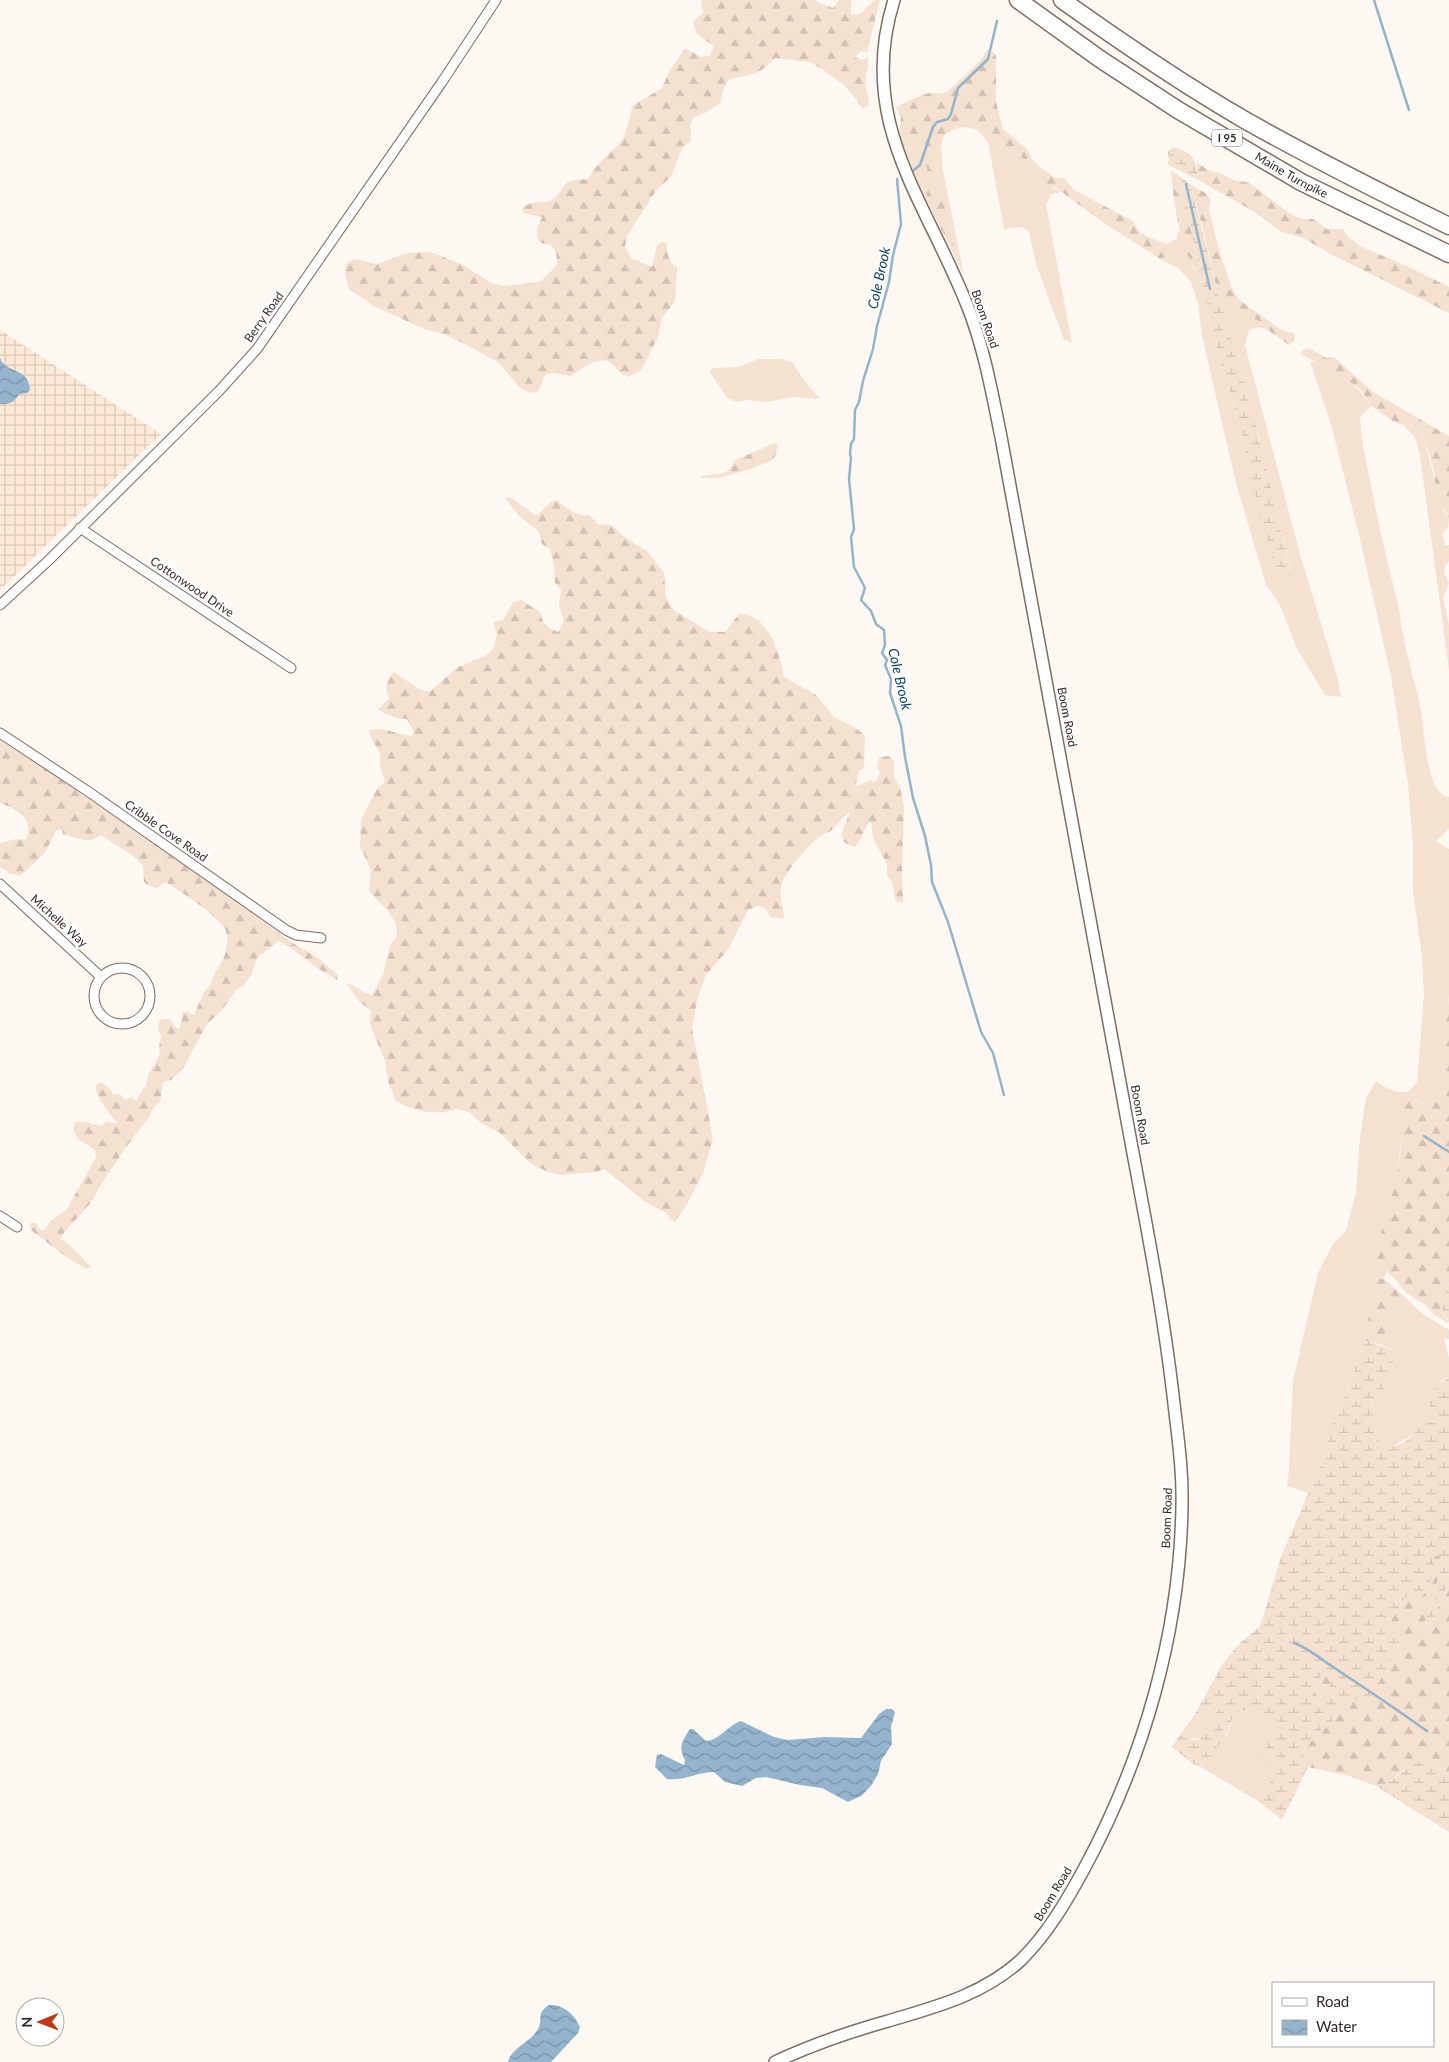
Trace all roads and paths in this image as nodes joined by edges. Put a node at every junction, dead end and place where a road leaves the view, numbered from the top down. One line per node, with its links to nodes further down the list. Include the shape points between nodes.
1 (496, 0): 7 (street, Berry Road, via 257,349 219,391)
2 (894, 0): 16 (street, Boom Road, via 884,48 882,78 885,104 894,142 910,185 968,306 992,397 1163,1313 1181,1466 1180,1544 1168,1636 1134,1759 1104,1831 1048,1930 1016,1964 970,1994 827,2040)
3 (1018, 0): 6 (highway, Maine Turnpike / I 95, via 1178,110 1301,182)
4 (1062, 0): 5 (highway, Maine Turnpike / I 95, via 1129,48 1243,119)
5 (1449, 226)
6 (1449, 254)
7 (80, 528): 8 (street, Berry Road); 9 (street, Cottonwood Drive)
8 (0, 605)
9 (291, 668)
10 (0, 733): 12 (street, Cribble Cove Road, via 286,930 296,935)
11 (0, 884): 13 (street, Michelle Way)
12 (321, 938)
13 (101, 977): 13 (street, via 96,984 94,1002 103,1017 120,1024 129,1023 144,1014 150,996 143,978 127,968 109,971)
14 (0, 1216): 15 (street)
15 (17, 1227)
16 (775, 2062)

